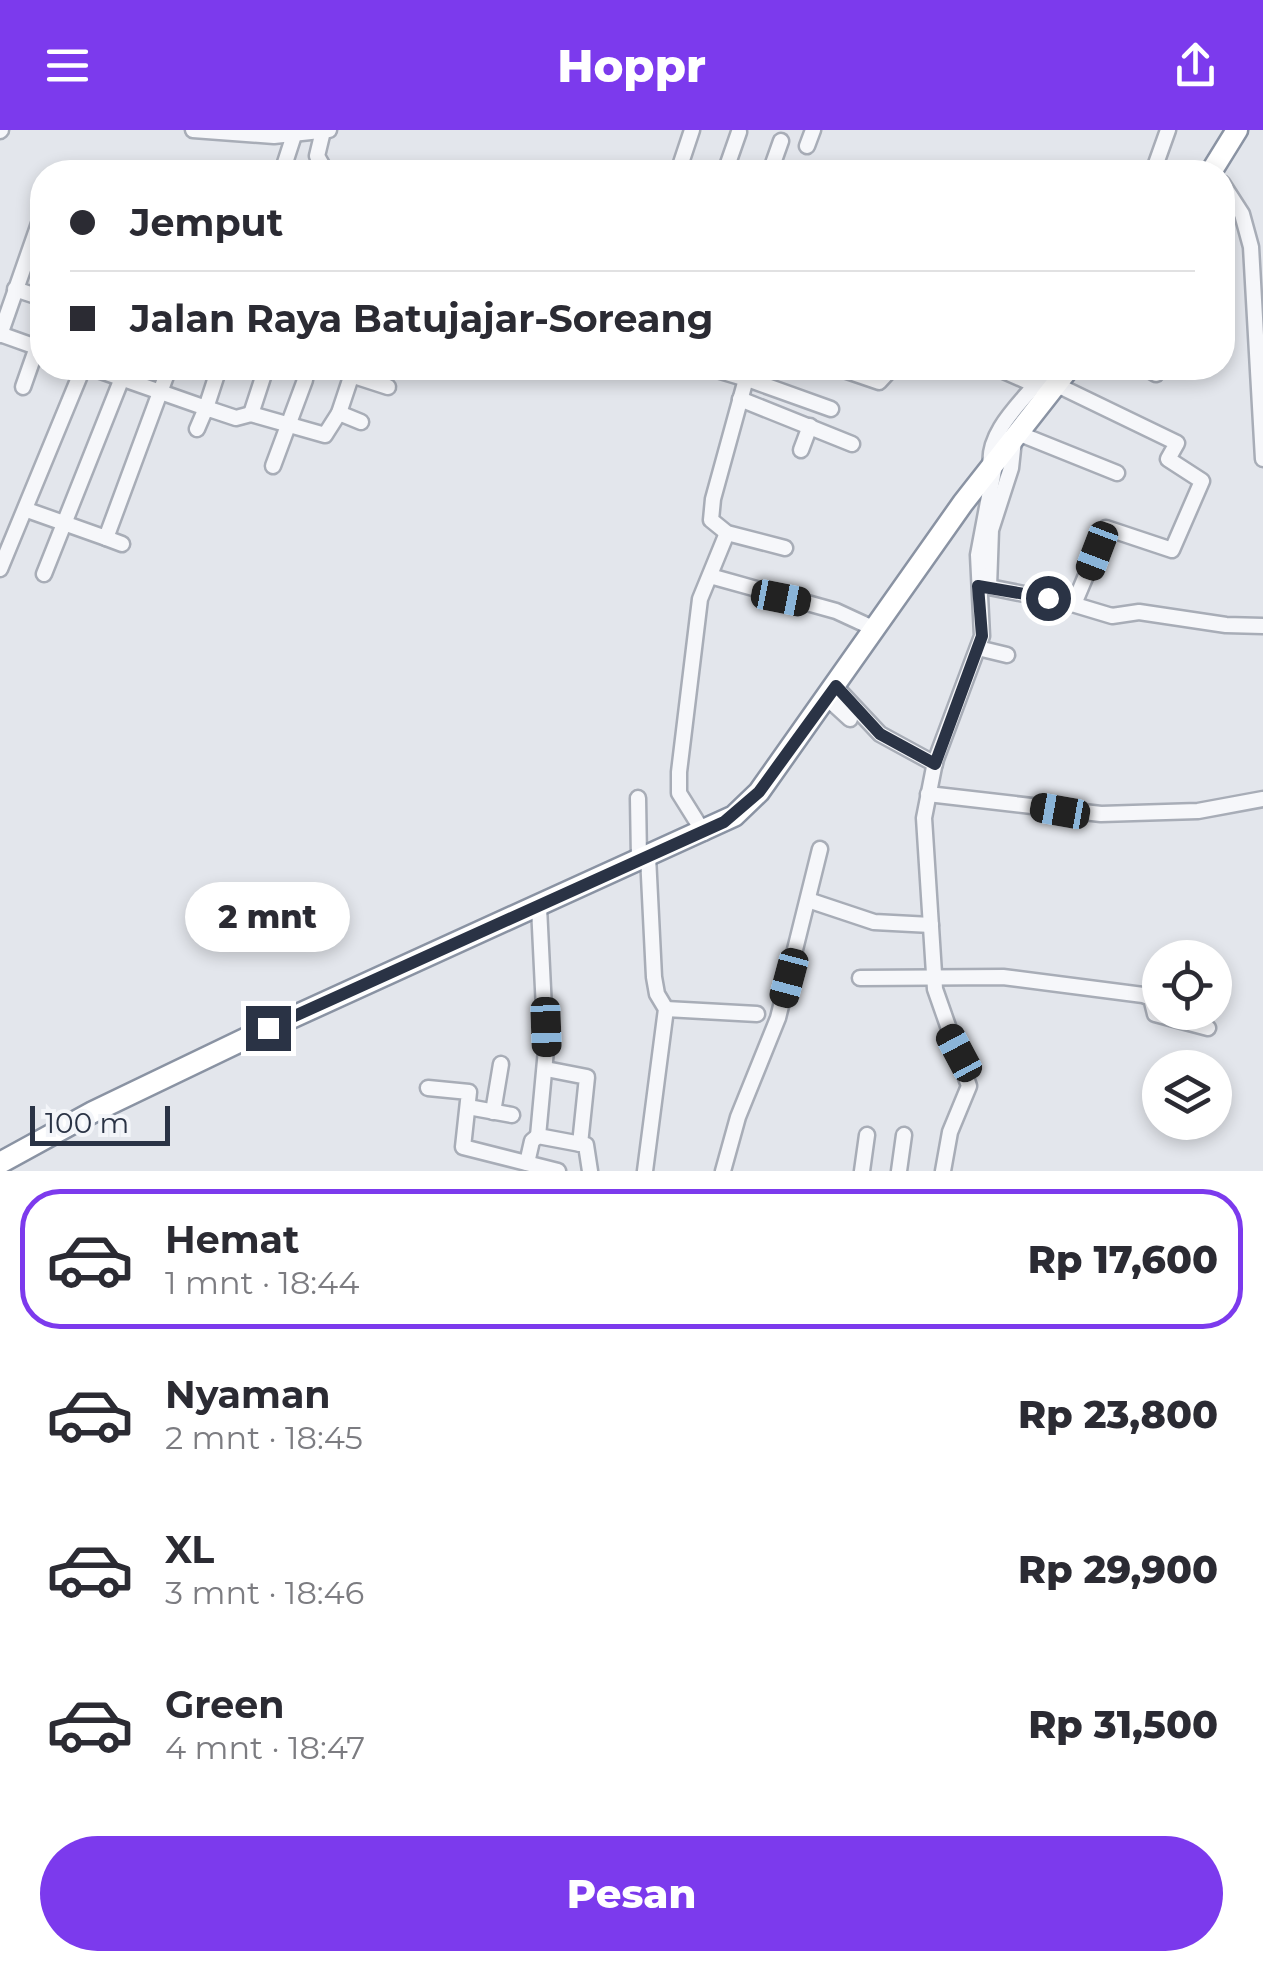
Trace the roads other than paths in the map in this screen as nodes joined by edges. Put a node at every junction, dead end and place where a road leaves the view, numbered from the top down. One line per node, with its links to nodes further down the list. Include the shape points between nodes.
1 (193, 130): 8 (street)
2 (692, 130): 13 (street)
3 (812, 130): 10 (street)
4 (1168, 130): 16 (street)
5 (1237, 130): 17 (highway)
6 (326, 131): 8 (street); 12 (street)
7 (739, 132): 14 (street)
8 (294, 135): 11 (street)
9 (780, 140): 15 (street)
10 (807, 146)
11 (286, 160)
12 (319, 160)
13 (682, 160)
14 (729, 160)
15 (774, 160)
16 (1157, 160)
17 (1222, 160)
18 (1235, 207): 22 (street, via 1246,225)
19 (30, 264): 20 (street)
20 (15, 289): 21 (street); 23 (street)
21 (30, 294)
22 (1260, 299): 53 (street)
23 (0, 334): 24 (street)
24 (30, 344)
25 (30, 370): 38 (street)
26 (78, 380): 56 (street)
27 (121, 380): 57 (street)
28 (136, 380): 40 (street)
29 (165, 380): 40 (street)
30 (215, 380): 42 (street)
31 (262, 380): 45 (street)
32 (304, 380): 47 (street)
33 (350, 380): 44 (street)
34 (372, 380): 39 (street)
35 (748, 380): 41 (street)
36 (762, 380): 43 (street)
37 (1049, 382): 52 (highway); 52 (street, via 991,444); 66 (street, via 1177,444 1168,459 1202,482 1172,550 1106,528)
38 (22, 387)
39 (388, 387)
40 (159, 394): 42 (street); 59 (street)
41 (740, 399): 48 (street); 58 (street, via 711,510)
42 (206, 408): 45 (street, via 236,418); 49 (street)
43 (831, 409)
44 (339, 413): 46 (street); 47 (street, via 326,435)
45 (250, 414): 47 (street)
46 (362, 422)
47 (288, 425): 54 (street)
48 (810, 426): 50 (street); 51 (street)
49 (197, 429)
50 (852, 444)
51 (801, 450)
52 (1006, 450): 55 (street); 65 (street, via 980,534); 65 (street, via 1011,468 991,530); 68 (highway)
53 (1263, 460)
54 (274, 466)
55 (1117, 472)
56 (26, 510): 57 (street); 62 (street)
57 (64, 525): 59 (street); 63 (street)
58 (726, 533): 61 (street); 64 (street)
59 (106, 538): 60 (street)
60 (122, 544)
61 (784, 548)
62 (0, 569)
63 (44, 574)
64 (710, 576): 68 (street); 77 (street, via 699,605 678,772 681,798)
65 (984, 587): 66 (street); 69 (street)
66 (1072, 604): 67 (street, via 1112,616 1140,612)
67 (1263, 626)
68 (876, 629): 71 (highway)
69 (978, 648): 70 (street); 73 (street)
70 (1007, 655)
71 (831, 692): 72 (street); 73 (street, via 880,734); 77 (highway, via 759,792)
72 (850, 719)
73 (935, 764): 74 (street)
74 (928, 794): 76 (street, via 1100,814 1198,811); 82 (street)
75 (638, 798): 79 (street)
76 (1263, 799)
77 (704, 833): 79 (highway)
78 (820, 849): 80 (street)
79 (644, 858): 81 (highway); 86 (street, via 654,976)
80 (808, 900): 82 (street, via 874,922); 104 (street, via 778,1018)
81 (539, 907): 89 (street); 98 (highway, via 247,1038)
82 (930, 925): 83 (street)
83 (934, 976): 84 (street); 85 (street, via 1003,976); 107 (street, via 969,1086 944,1150)
84 (860, 978)
85 (1142, 995)
86 (666, 1008): 87 (street); 103 (street)
87 (757, 1014)
88 (501, 1064): 92 (street)
89 (546, 1070): 96 (street); 97 (street, via 586,1078)
90 (428, 1088): 91 (street, via 469,1092)
91 (468, 1107): 92 (street); 100 (street, via 464,1148)
92 (493, 1112): 93 (street)
93 (512, 1116)
94 (868, 1135): 105 (street)
95 (904, 1135): 106 (street)
96 (538, 1136): 97 (street); 99 (street)
97 (580, 1144): 102 (street, via 588,1146)
98 (0, 1163)
99 (528, 1163): 100 (street); 101 (street)
100 (505, 1165)
101 (558, 1171)
102 (590, 1171)
103 (645, 1171)
104 (723, 1171)
105 (862, 1171)
106 (899, 1171)
107 (943, 1171)

